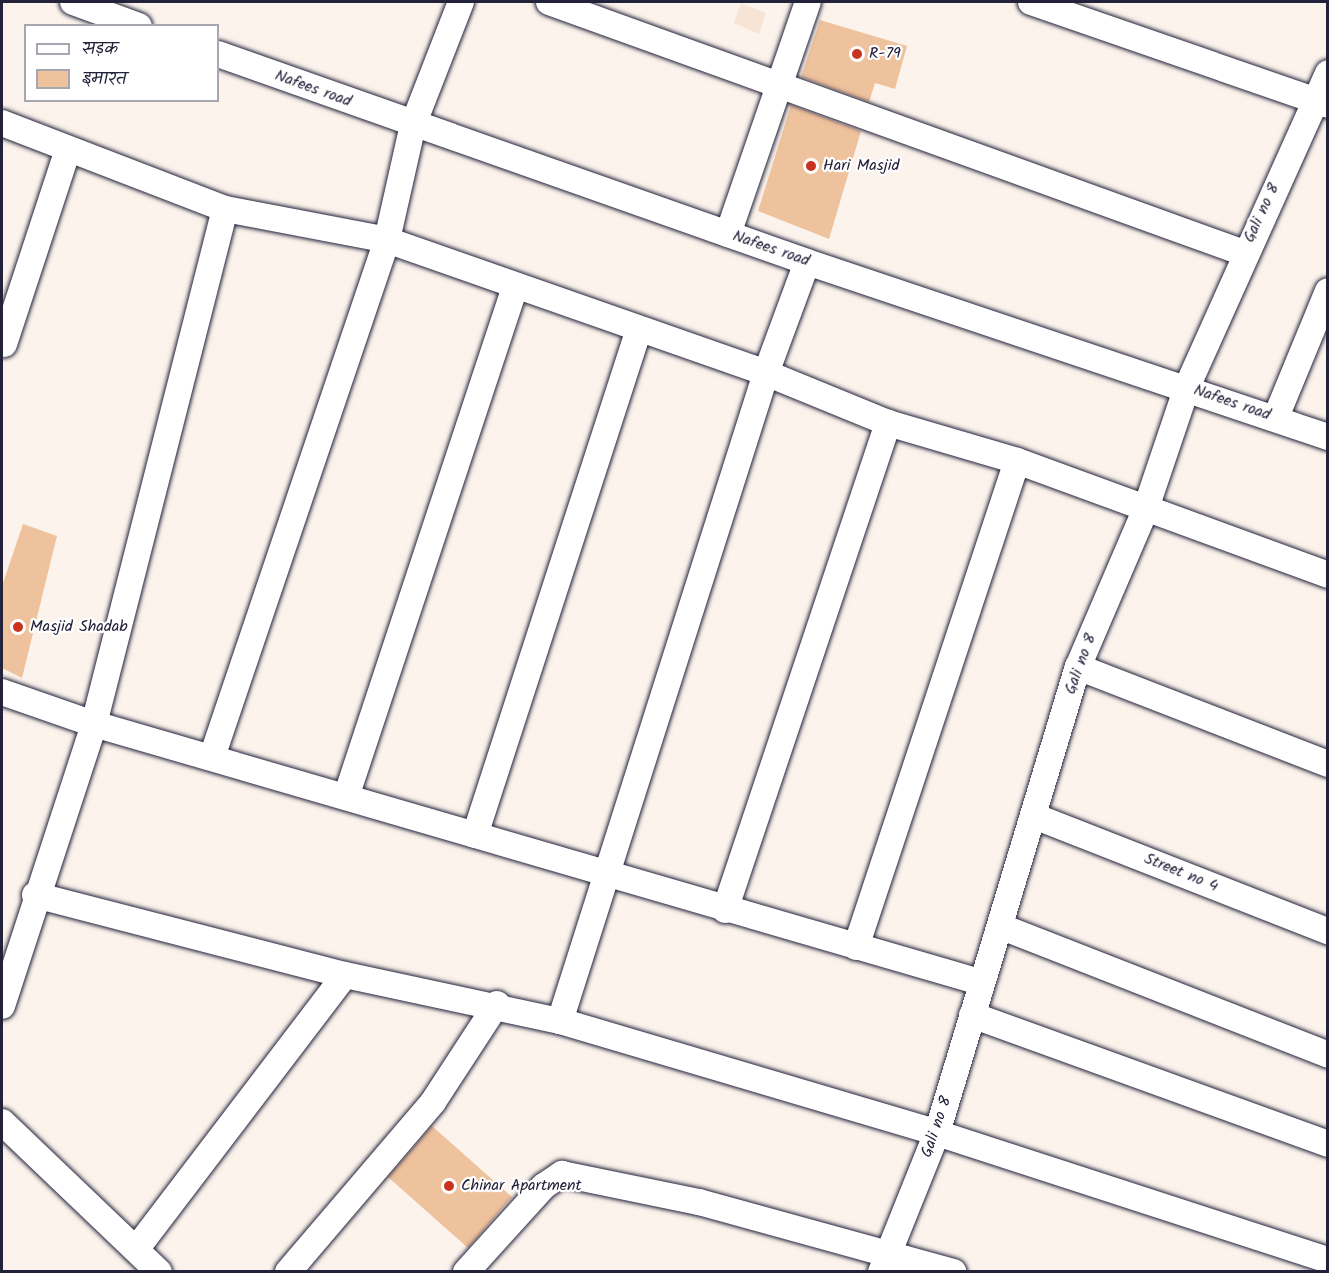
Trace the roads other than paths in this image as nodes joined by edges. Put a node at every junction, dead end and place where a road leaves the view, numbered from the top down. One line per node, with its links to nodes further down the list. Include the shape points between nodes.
1 (73, 2): 6 (street)
2 (461, 2): 12 (street)
3 (549, 2): 9 (street)
4 (808, 2): 9 (street)
5 (1031, 2): 10 (street)
6 (134, 24)
7 (219, 54): 12 (street, Nafees road)
8 (1328, 73): 10 (street, Gali no 8)
9 (783, 82): 15 (street); 17 (street)
10 (1321, 103): 17 (street, Gali no 8)
11 (2, 123): 13 (street)
12 (413, 125): 15 (street, Nafees road); 16 (street)
13 (68, 149): 14 (street); 22 (street)
14 (225, 209): 16 (street); 33 (street)
15 (728, 234): 18 (street, Nafees road)
16 (387, 240): 19 (street); 34 (street)
17 (1244, 253): 24 (street, Gali no 8)
18 (807, 262): 23 (street); 24 (street, Nafees road)
19 (515, 287): 21 (street); 36 (street)
20 (1328, 291): 25 (street)
21 (638, 332): 23 (street); 38 (street)
22 (4, 345)
23 (766, 373): 26 (street); 39 (street)
24 (1187, 387): 25 (street, Nafees road); 29 (street, Gali no 8)
25 (1276, 417): 27 (street, Nafees road)
26 (888, 423): 28 (street); 41 (street)
27 (1328, 437)
28 (1017, 461): 29 (street); 44 (street)
29 (1145, 511): 30 (street); 31 (street, Gali no 8)
30 (1328, 575)
31 (1077, 667): 35 (street); 37 (street, Gali no 8)
32 (2, 692): 33 (street)
33 (94, 724): 34 (street); 40 (street)
34 (212, 757): 36 (street)
35 (1328, 764)
36 (347, 794): 38 (street)
37 (1034, 816): 42 (street, Gali no 8); 43 (street, Street no 4)
38 (475, 835): 39 (street)
39 (609, 873): 41 (street); 50 (street)
40 (35, 895): 45 (street); 47 (street)
41 (725, 910): 44 (street)
42 (1002, 927): 46 (street, Gali no 8); 51 (street)
43 (1328, 931)
44 (856, 947): 46 (street)
45 (345, 975): 48 (street); 55 (street)
46 (980, 982): 49 (street, Gali no 8)
47 (3, 995)
48 (498, 1004): 50 (street); 59 (street, via 433,1102)
49 (972, 1015): 53 (street, Gali no 8); 54 (street)
50 (560, 1021): 53 (street)
51 (1328, 1055)
52 (2, 1122): 55 (street)
53 (937, 1133): 56 (street); 57 (street, Gali no 8)
54 (1328, 1144)
55 (138, 1248): 58 (street)
56 (1328, 1260)
57 (885, 1262): 60 (street, via 699,1202 561,1174 544,1185); 61 (street)
58 (159, 1272)
59 (288, 1272)
60 (466, 1272)
61 (954, 1272)

